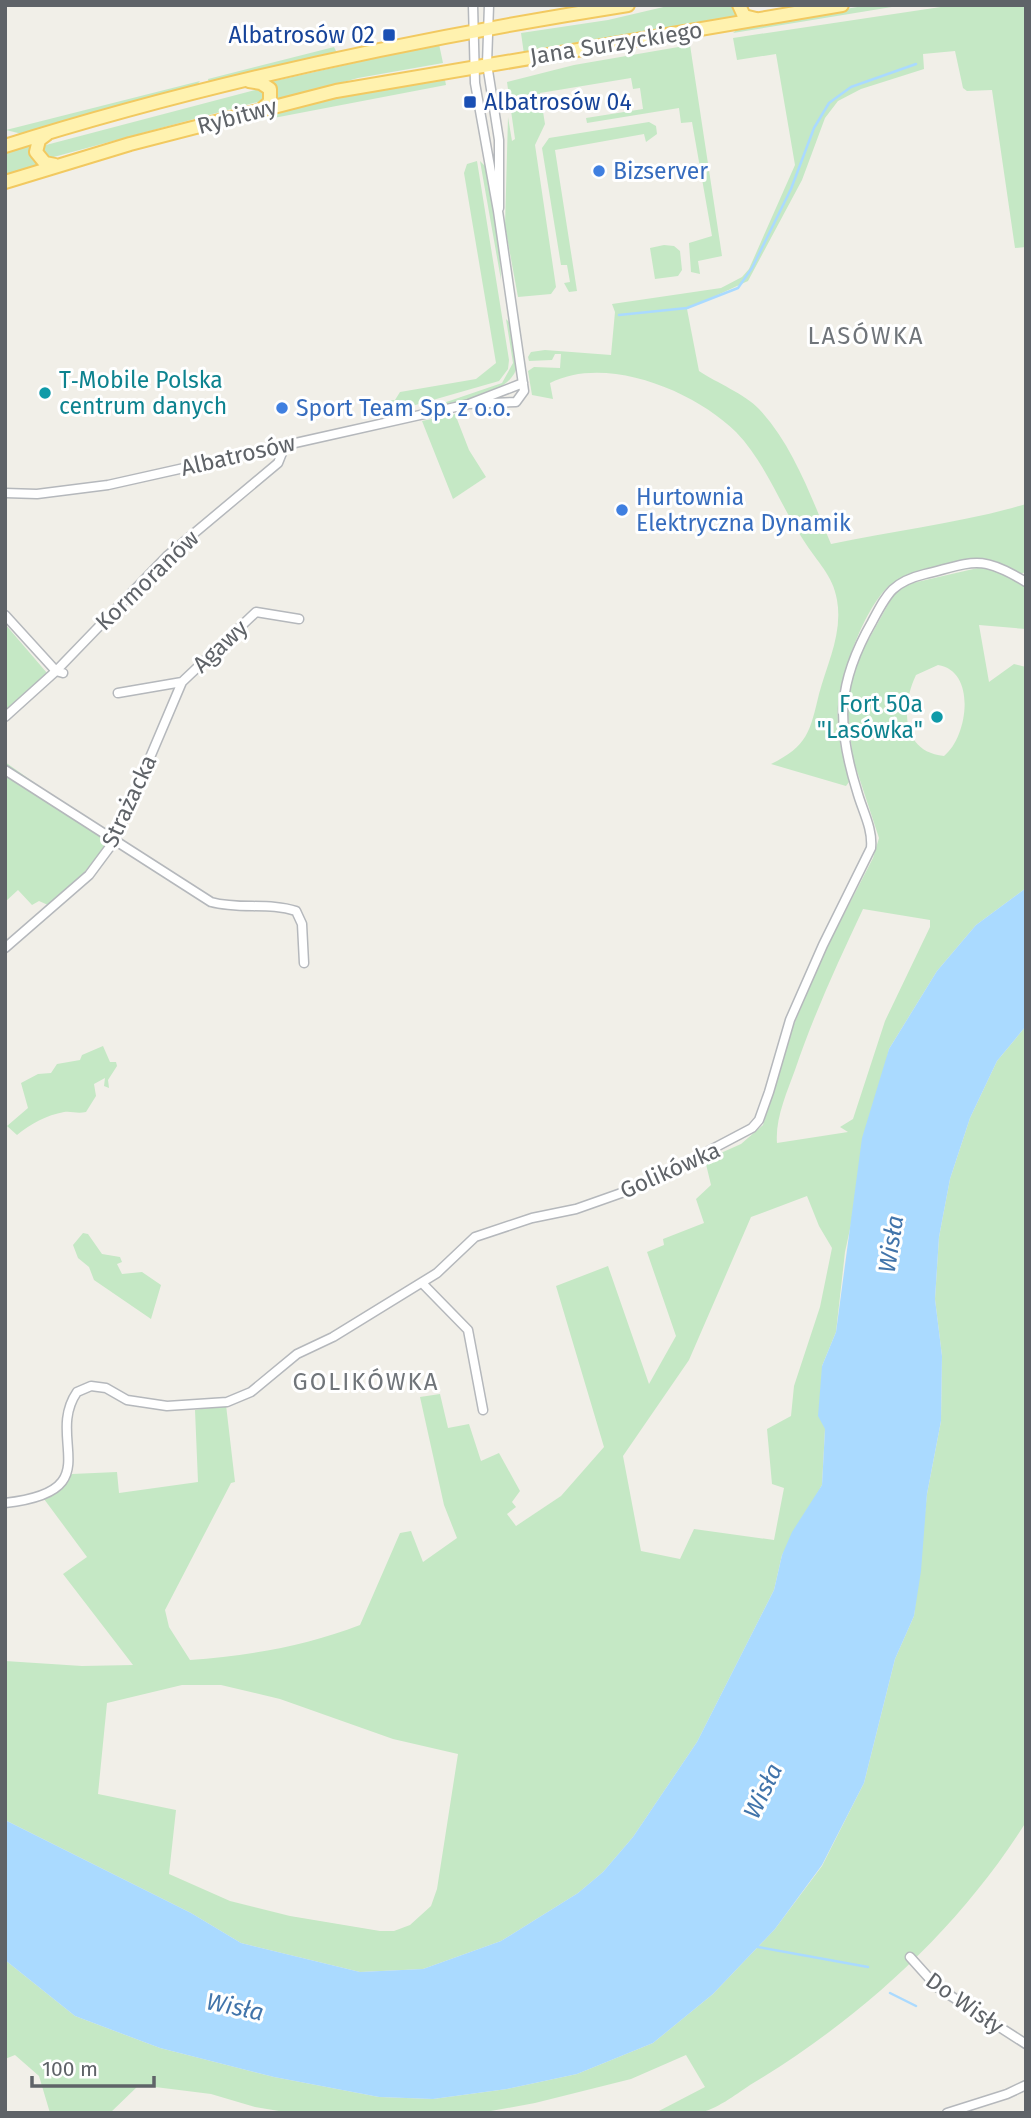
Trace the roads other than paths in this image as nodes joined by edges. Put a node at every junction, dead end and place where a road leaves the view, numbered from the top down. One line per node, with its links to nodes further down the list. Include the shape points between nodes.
1 (473, 5): 8 (street)
2 (489, 5): 7 (street)
3 (628, 5): 7 (main road, Jana Surzyckiego)
4 (739, 5): 6 (main road, via 746,17)
5 (842, 5): 6 (main road, Jana Surzyckiego)
6 (759, 19): 9 (main road, Jana Surzyckiego)
7 (488, 28): 8 (main road, Jana Surzyckiego); 9 (street)
8 (473, 31): 10 (street); 11 (main road, Rybitwy)
9 (487, 64): 10 (main road, Jana Surzyckiego); 17 (street, via 500,152)
10 (473, 67): 12 (main road, Rybitwy); 17 (street)
11 (242, 81): 12 (main road, via 261,82 270,89 270,102); 13 (main road, Rybitwy)
12 (260, 110): 15 (main road, Rybitwy)
13 (51, 132): 14 (main road, Rybitwy); 15 (main road, via 39,139 36,152 45,163)
14 (5, 146)
15 (60, 164): 16 (main road, Rybitwy)
16 (5, 182)
17 (498, 211): 18 (street)
18 (524, 387): 19 (street, Albatrosów); 19 (street, Albatrosów, via 516,402)
19 (469, 404): 20 (street, Albatrosów)
20 (286, 443): 21 (street, Albatrosów, via 88,488); 25 (street, Kormoranów, via 278,463 167,556)
21 (5, 493)
22 (1026, 582): 33 (street, Golikówka, via 979,561 912,577 891,589 860,642 847,670 841,714 871,848 790,1020 759,1120 752,1128 644,1185 576,1209 489,1230)
23 (5, 615): 25 (street)
24 (299, 619): 26 (street, Agawy, via 256,612)
25 (60, 672): 28 (street, Kormoranów)
26 (182, 682): 27 (street); 30 (street, Strażacka)
27 (118, 693)
28 (5, 717)
29 (5, 770): 30 (street)
30 (116, 840): 31 (street, Strażacka, via 89,875); 32 (street, via 212,902 234,908 296,911 302,924)
31 (5, 948)
32 (304, 963)
33 (422, 1283): 34 (street, via 468,1330); 35 (street, Golikówka, via 297,1354 250,1392 227,1402 167,1406 127,1400 106,1388 91,1386 76,1392 67,1414 70,1460 65,1476 53,1490 36,1499)
34 (483, 1410)
35 (5, 1503)
36 (910, 1957): 37 (street, Do Wisły, via 937,1987)
37 (1026, 2044)
38 (1026, 2085): 39 (street)
39 (947, 2113)

